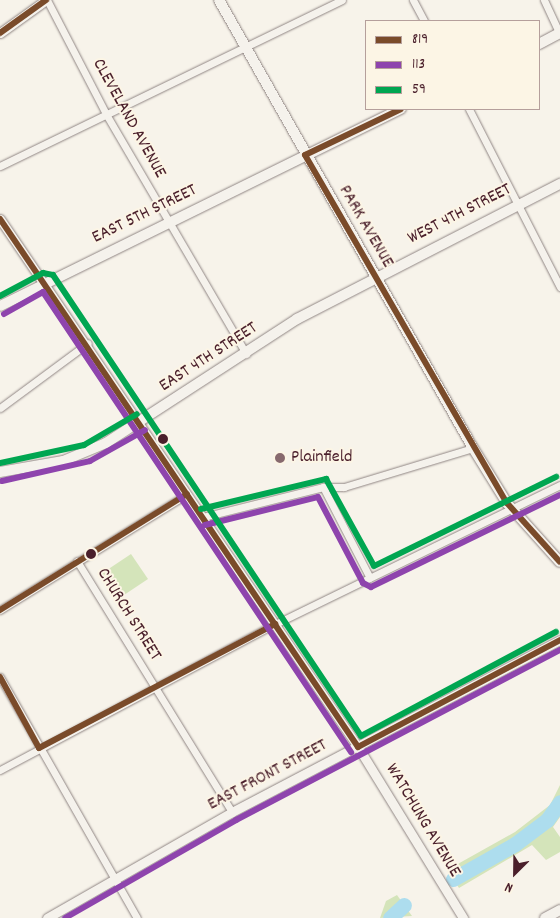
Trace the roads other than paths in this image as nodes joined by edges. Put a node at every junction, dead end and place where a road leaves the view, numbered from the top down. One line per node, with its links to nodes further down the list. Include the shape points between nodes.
1 (46, 0): 7 (street); 13 (street, CLEVELAND AVENUE)
2 (219, 0): 10 (main road, PARK AVENUE)
3 (342, 0): 10 (street)
4 (413, 0): 6 (street)
5 (544, 0): 8 (street)
6 (423, 20)
7 (0, 33)
8 (560, 34): 9 (main road)
9 (540, 44)
10 (245, 47): 13 (street); 14 (main road, PARK AVENUE)
11 (399, 110): 14 (main road, EAST 5TH STREET)
12 (470, 110): 17 (street)
13 (106, 114): 15 (street); 19 (street, CLEVELAND AVENUE)
14 (305, 155): 19 (main road, EAST 5TH STREET); 20 (main road, PARK AVENUE)
15 (0, 166)
16 (560, 184): 17 (main road, WEST 4TH STREET)
17 (517, 205): 20 (main road, WEST 4TH STREET); 22 (street)
18 (0, 219): 21 (street, WATCHUNG AVENUE)
19 (168, 221): 21 (main road, EAST 5TH STREET); 25 (street, CLEVELAND AVENUE)
20 (375, 276): 25 (main road, EAST 4TH STREET); 28 (main road, PARK AVENUE)
21 (46, 282): 23 (main road, EAST 5TH STREET); 24 (street, WATCHUNG AVENUE)
22 (560, 287)
23 (0, 306)
24 (88, 343): 26 (street); 27 (street, WATCHUNG AVENUE)
25 (246, 354): 27 (main road, EAST 4TH STREET)
26 (0, 408)
27 (141, 422): 29 (main road, EAST 4TH STREET, via 87,453); 32 (street, WATCHUNG AVENUE)
28 (473, 448): 31 (street, via 344,487); 33 (main road, PARK AVENUE)
29 (0, 472)
30 (560, 484): 33 (street)
31 (322, 487): 34 (street); 37 (street)
32 (187, 494): 34 (street, WATCHUNG AVENUE); 35 (street)
33 (512, 507): 36 (main road, PARK AVENUE); 37 (street)
34 (203, 517): 39 (street, WATCHUNG AVENUE)
35 (77, 561): 38 (street); 42 (street, CHURCH STREET)
36 (560, 562)
37 (370, 578): 39 (street)
38 (0, 610)
39 (275, 624): 42 (street); 43 (street, WATCHUNG AVENUE)
40 (560, 640): 43 (street, EAST FRONT STREET)
41 (0, 677): 44 (street)
42 (156, 688): 44 (street); 46 (street, CHURCH STREET)
43 (358, 747): 46 (street, EAST FRONT STREET); 51 (street, WATCHUNG AVENUE)
44 (39, 748): 45 (street); 47 (street)
45 (0, 770)
46 (232, 812): 47 (street, EAST FRONT STREET)
47 (114, 880): 49 (street, EAST FRONT STREET); 50 (street)
48 (560, 910): 52 (main road)
49 (47, 918)
50 (137, 918)
51 (463, 918)
52 (545, 918)

